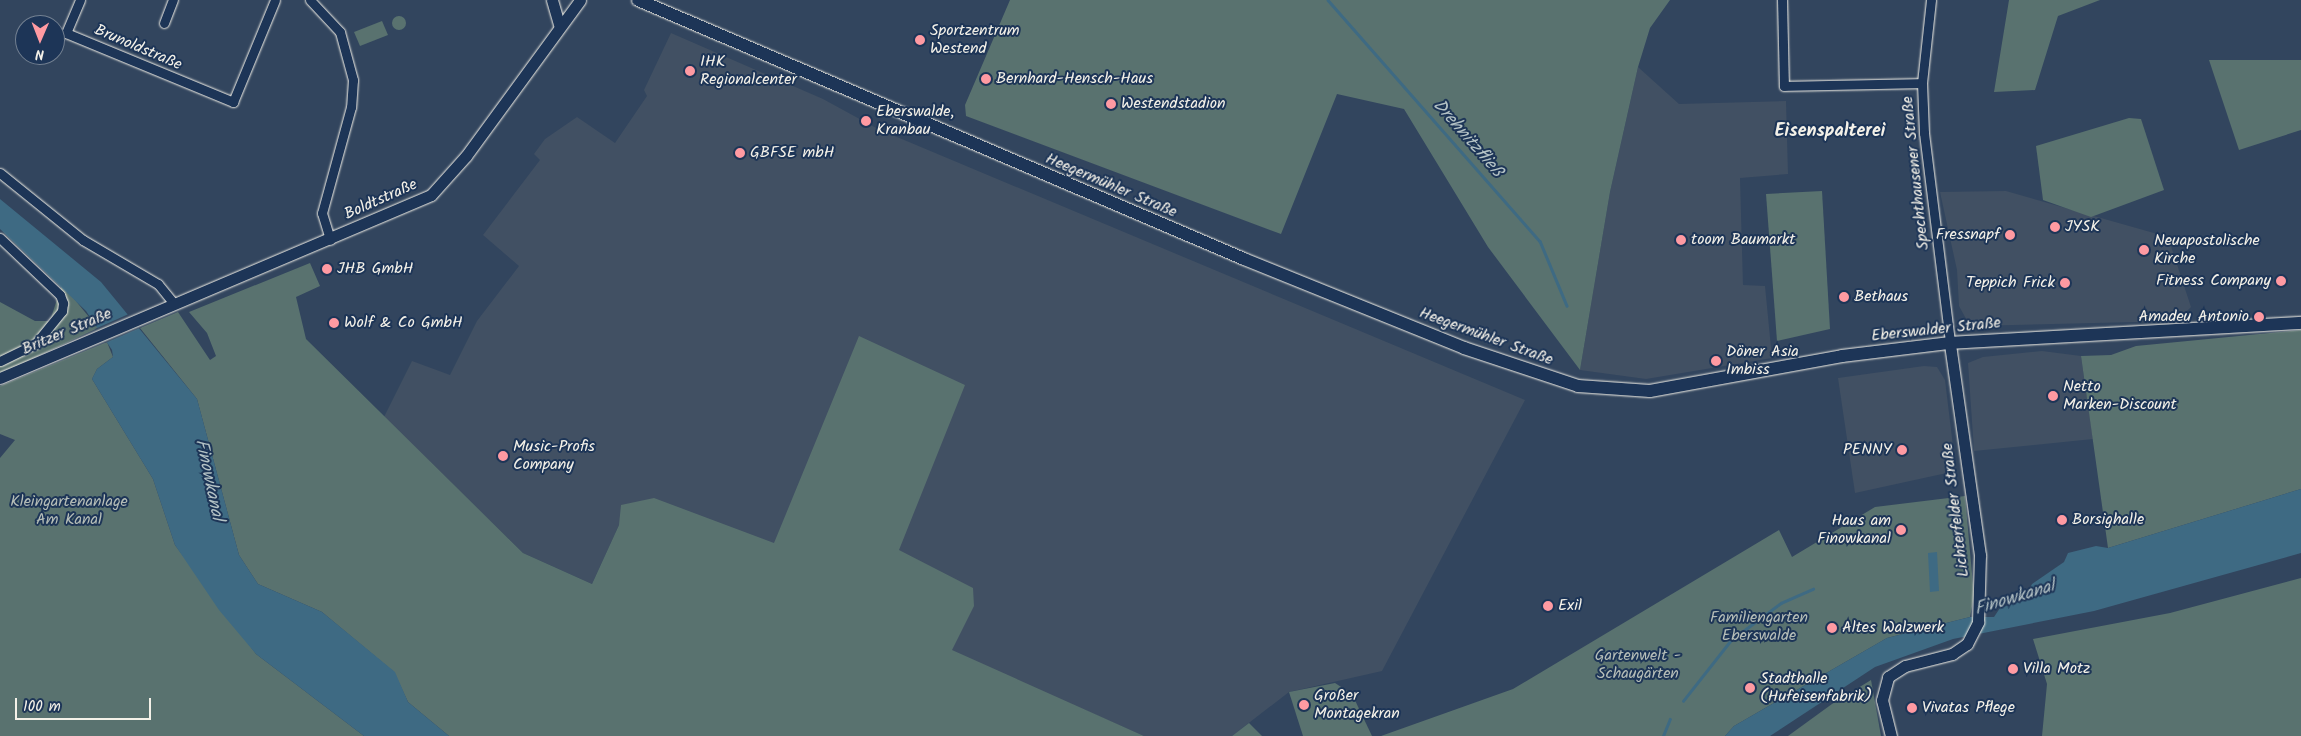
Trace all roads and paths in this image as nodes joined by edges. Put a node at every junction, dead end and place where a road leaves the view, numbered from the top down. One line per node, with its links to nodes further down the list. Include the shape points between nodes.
1 (80, 0): 3 (street, Brunoldstraße, via 66,33 233,102)
2 (173, 0): 10 (street)
3 (275, 0)
4 (310, 0): 15 (street, via 340,32 354,80 351,107 322,213)
5 (552, 0): 11 (main road)
6 (580, 0): 11 (main road, Boldtstraße)
7 (638, 0): 22 (main road, Heegermühler Straße, via 1235,255 1464,348)
8 (1782, 0): 12 (street, via 1784,86)
9 (1932, 0): 12 (street, Spechthausener Straße)
10 (164, 23)
11 (559, 24): 15 (main road, Boldtstraße, via 440,188 420,202)
12 (1922, 83): 19 (street, Spechthausener Straße, via 1928,176)
13 (0, 173): 16 (street, via 83,240 158,284)
14 (0, 238): 20 (street, via 60,295 63,303 62,311 35,344)
15 (330, 240): 16 (main road, Boldtstraße)
16 (174, 304): 17 (main road, Boldtstraße)
17 (147, 316): 21 (main road, Britzer Straße)
18 (2301, 323): 19 (main road, Eberswalder Straße)
19 (1950, 344): 22 (main road, Eberswalder Straße, via 1842,356 1670,389 1614,391); 23 (main road, Lichterfelder Straße, via 1980,555 1980,612 1967,644 1952,654 1905,666 1888,677 1882,700)
20 (0, 361)
21 (0, 378)
22 (1578, 386)
23 (1891, 736)

